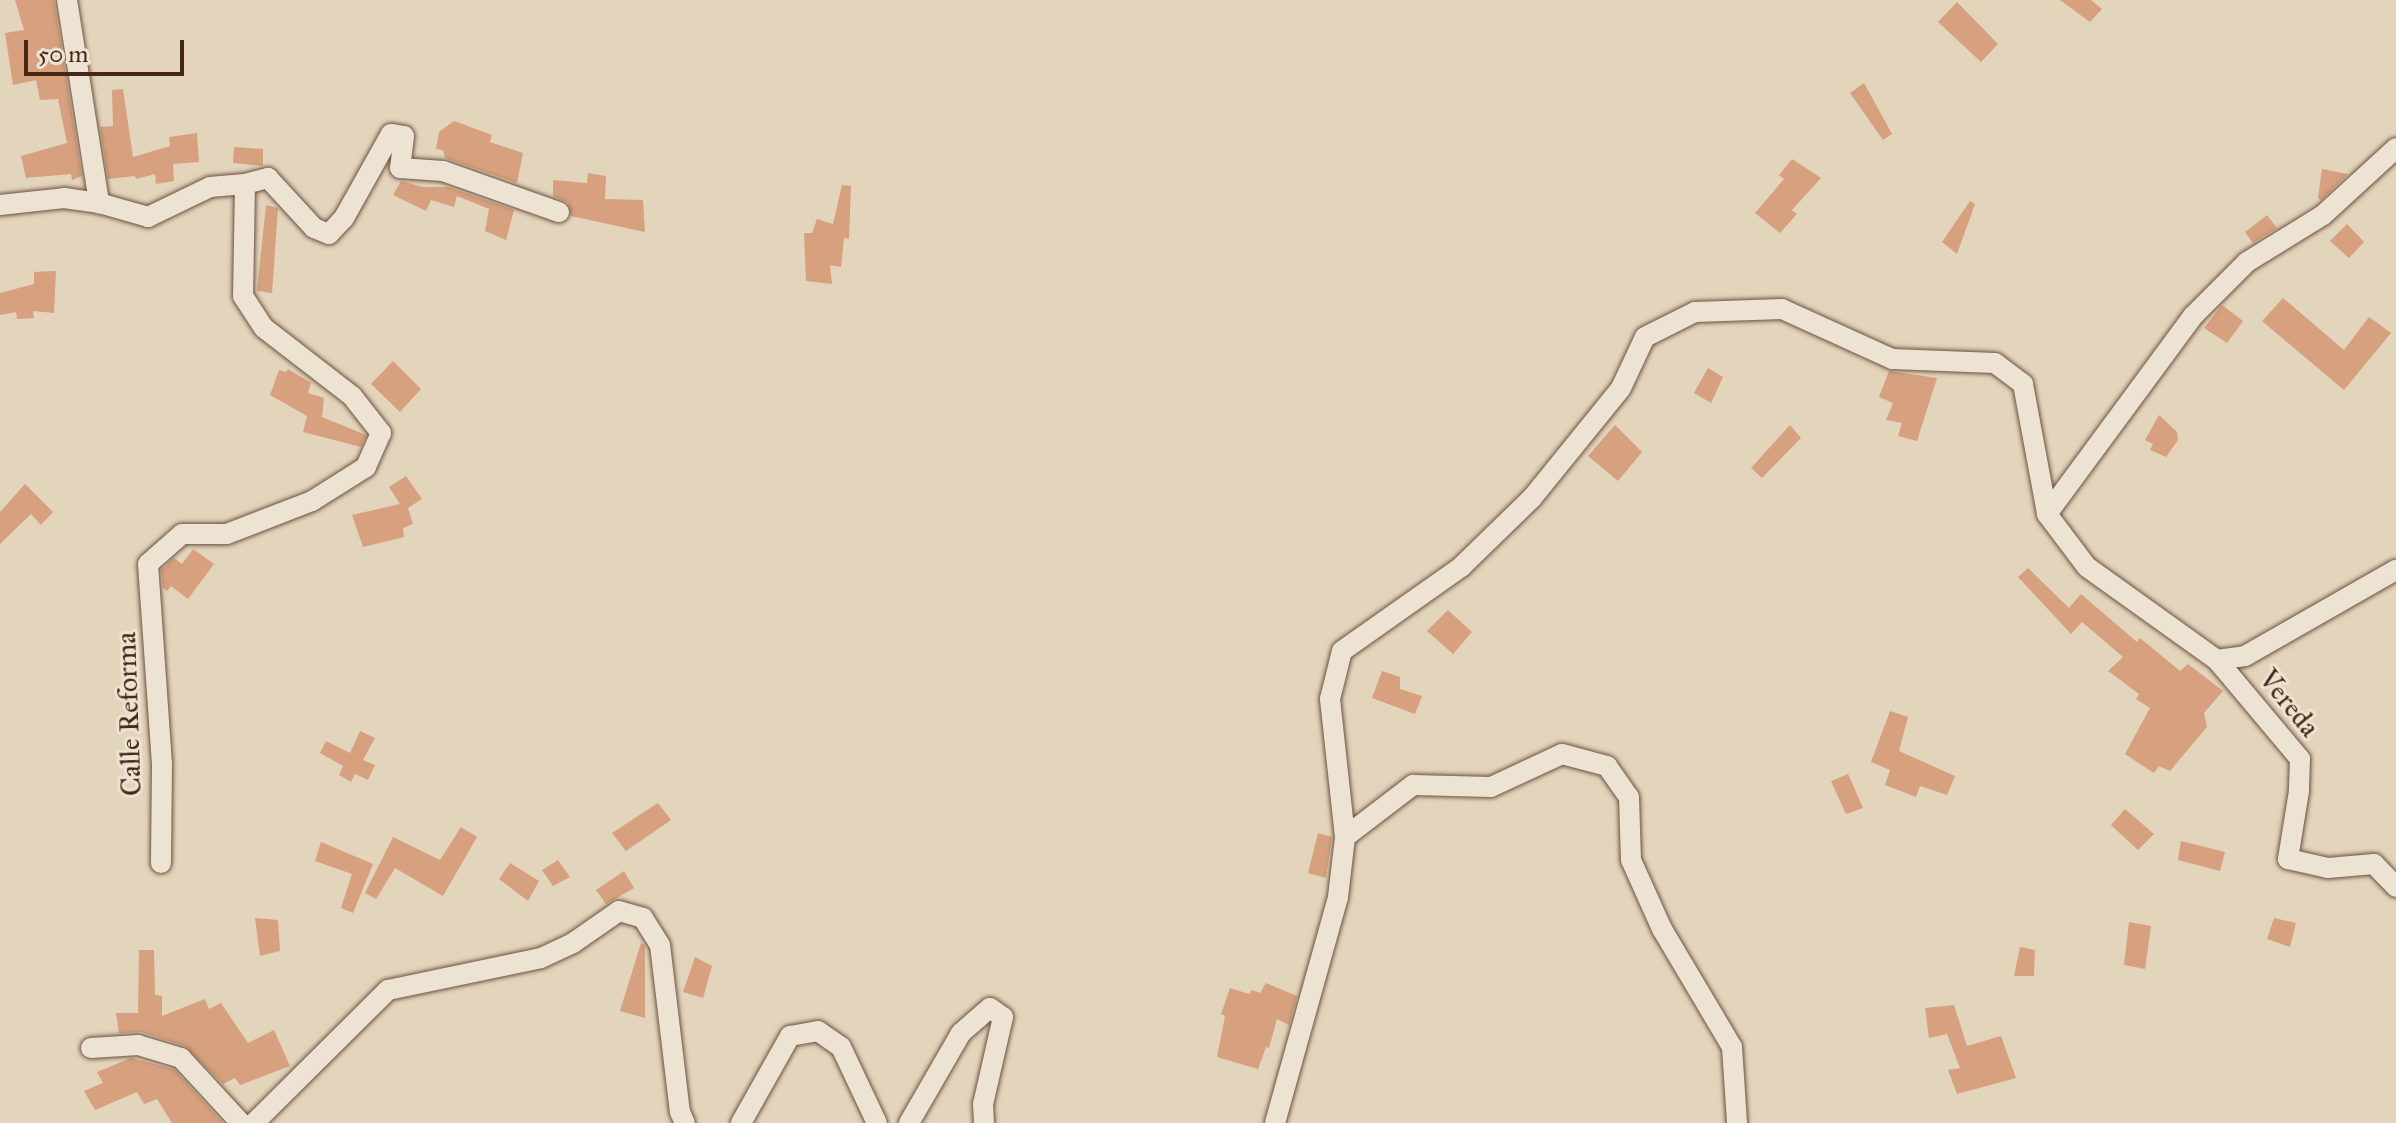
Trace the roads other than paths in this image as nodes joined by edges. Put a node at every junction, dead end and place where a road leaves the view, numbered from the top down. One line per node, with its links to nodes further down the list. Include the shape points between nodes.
1 (67, 0): 4 (street)
2 (2396, 148): 7 (street, via 2323,215 2247,262 2193,316)
3 (245, 184): 4 (street, via 210,187 148,217); 6 (street, via 268,178 314,228 329,234 344,218 391,134 404,136 400,168 443,171); 11 (street, Calle Reforma, via 243,296 264,328 352,396 381,433 366,467 312,501 227,534 182,534 148,564 162,764)
4 (99, 203): 5 (street, via 64,198)
5 (0, 205)
6 (559, 212)
7 (2047, 514): 9 (street, via 2087,567); 10 (street, via 2023,384 1995,363 1892,359 1782,309 1695,312 1645,337 1621,388 1532,498 1461,567 1342,651 1330,699)
8 (2396, 570): 9 (street, via 2245,656)
9 (2217, 660): 12 (street, Vereda, via 2300,759 2288,859 2328,868 2374,864)
10 (1345, 837): 21 (street, via 1338,897); 22 (street, via 1413,785 1491,787 1562,754 1607,766 1629,797 1631,860 1662,929 1732,1047)
11 (161, 863)
12 (2396, 887)
13 (91, 1048): 14 (street, via 138,1045 181,1058)
14 (241, 1123)
15 (254, 1123): 16 (street, via 388,990 541,958 619,911 643,918 660,945)
16 (685, 1123)
17 (741, 1123): 18 (street, via 790,1036 818,1031 841,1047)
18 (877, 1123)
19 (909, 1123): 20 (street, via 961,1033 990,1008 1003,1017 983,1104)
20 (984, 1123)
21 (1275, 1123)
22 (1737, 1123)

